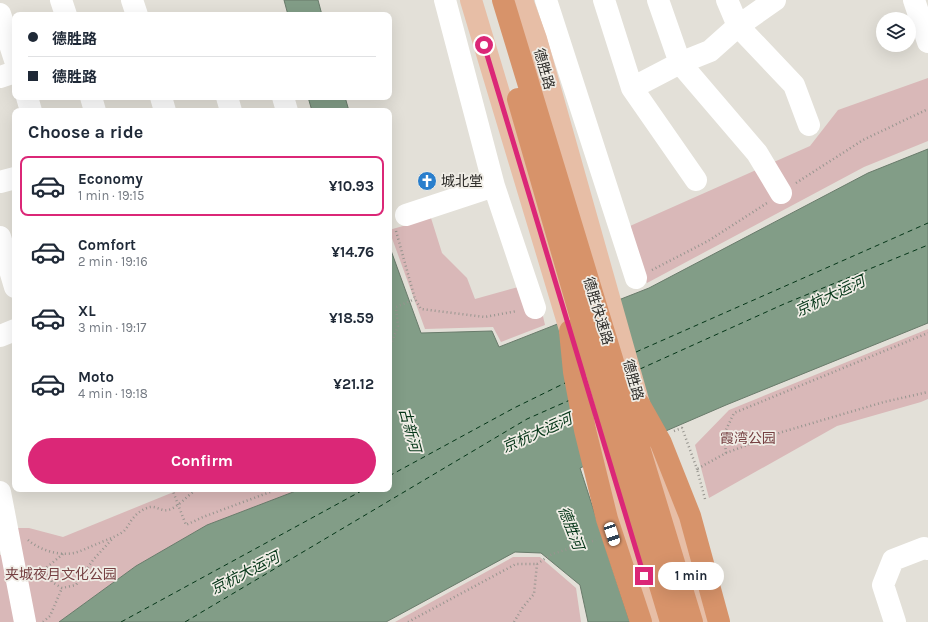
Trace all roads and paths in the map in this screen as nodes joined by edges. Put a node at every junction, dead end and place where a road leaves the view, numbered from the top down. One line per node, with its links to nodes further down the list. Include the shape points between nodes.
1 (61, 0): 14 (street)
2 (132, 0): 15 (street)
3 (445, 0): 28 (street)
4 (471, 0): 37 (main road)
5 (489, 0): 65 (highway, 德胜快速路)
6 (504, 0): 66 (highway, 德胜快速路)
7 (522, 0): 42 (main road, 德胜路, via 536,39)
8 (546, 0): 33 (street)
9 (604, 0): 23 (street)
10 (658, 0): 20 (street)
11 (727, 0): 17 (street)
12 (775, 0): 17 (street)
13 (914, 0): 18 (street)
14 (65, 12)
15 (136, 12)
16 (0, 14): 19 (street)
17 (738, 26): 20 (street, via 710,51); 24 (street, via 794,85)
18 (928, 42)
19 (12, 51)
20 (680, 63): 23 (street); 29 (street, via 757,153)
21 (12, 73): 22 (street)
22 (0, 77)
23 (632, 88): 26 (street)
24 (809, 125)
25 (12, 179): 27 (street)
26 (696, 180)
27 (0, 182)
28 (494, 186): 30 (street); 35 (street)
29 (781, 193)
30 (401, 223): 34 (path)
31 (0, 238): 32 (street)
32 (12, 277)
33 (636, 278)
34 (415, 299): 35 (path, via 421,309 485,317); 40 (path, via 396,307 398,326)
35 (535, 308)
36 (12, 331): 39 (street)
37 (570, 331): 63 (highway, via 574,372 585,430 607,519); 64 (main road)
38 (928, 333): 44 (path, via 734,413 724,434)
39 (0, 336)
40 (392, 341)
41 (928, 392): 44 (path, via 789,430)
42 (639, 404): 67 (main road, 德胜路); 68 (highway, via 661,443 690,516)
43 (670, 433): 45 (path, via 682,428)
44 (726, 453): 45 (path)
45 (697, 469): 51 (path)
46 (0, 492): 52 (street)
47 (173, 492): 50 (path)
48 (194, 492): 50 (path)
49 (270, 492): 50 (path, via 186,525)
50 (178, 504): 53 (path, via 168,510 149,507 140,512 126,529)
51 (706, 504)
52 (8, 534): 56 (path, via 18,533 40,548); 59 (street)
53 (115, 536): 56 (path, via 75,553); 58 (path, via 93,560 76,585)
54 (600, 539): 57 (path, via 552,554)
55 (928, 549): 69 (street, via 924,548 892,560 883,585)
56 (63, 554): 58 (path, via 46,568 52,582)
57 (537, 564): 61 (path, via 516,564); 62 (path, via 534,594)
58 (62, 588): 60 (path, via 50,616)
59 (25, 622)
60 (43, 622)
61 (408, 622)
62 (514, 622)
63 (641, 622)
64 (658, 622)
65 (671, 622)
66 (692, 622)
67 (705, 622)
68 (719, 622)
69 (895, 622)

